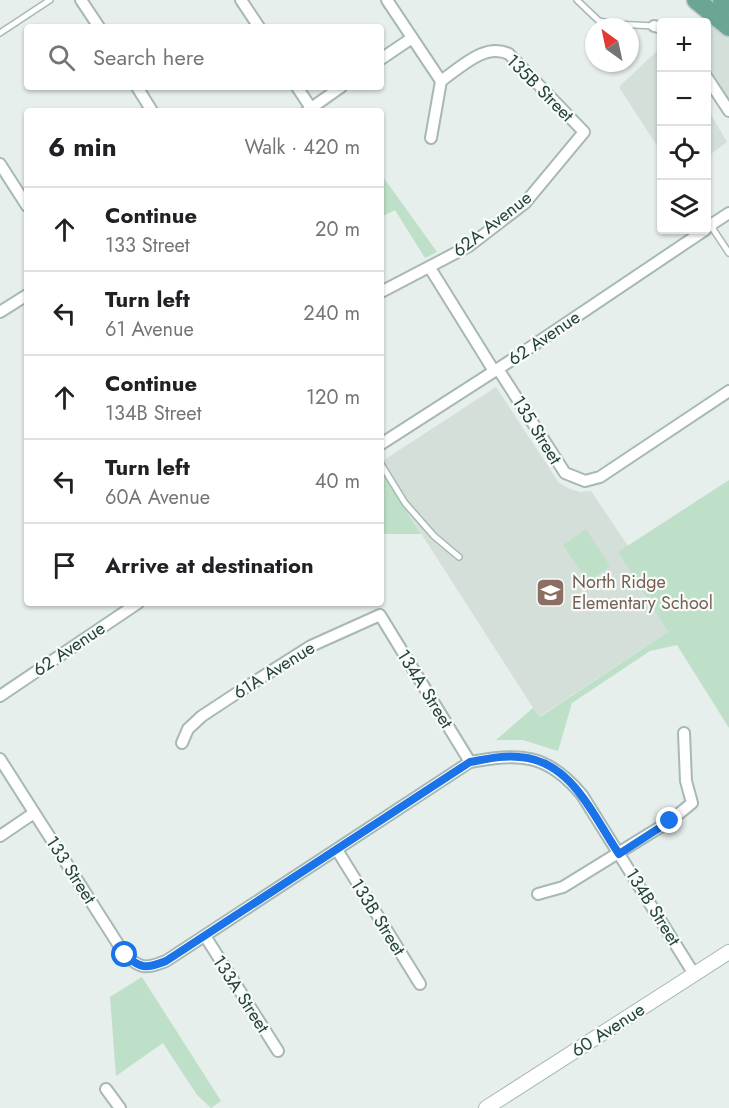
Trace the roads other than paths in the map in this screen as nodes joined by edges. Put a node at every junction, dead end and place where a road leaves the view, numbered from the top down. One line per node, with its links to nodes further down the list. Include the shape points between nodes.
1 (50, 0): 13 (lane)
2 (81, 0): 9 (street)
3 (241, 0): 10 (street)
4 (387, 0): 14 (street)
5 (577, 0): 11 (lane, via 599,21)
6 (696, 0): 12 (main road)
7 (722, 0): 8 (main road)
8 (729, 6)
9 (97, 24)
10 (257, 24)
11 (657, 27)
12 (729, 27)
13 (0, 33)
14 (412, 38): 15 (street); 16 (street)
15 (384, 57)
16 (441, 81): 25 (street, 135B Street, via 483,53 501,50); 26 (street)
17 (711, 84): 24 (street)
18 (139, 90): 21 (street)
19 (299, 90): 22 (street)
20 (337, 90): 23 (street)
21 (150, 108)
22 (308, 108)
23 (312, 108)
24 (729, 111)
25 (584, 132): 34 (street, 62A Avenue, via 525,203 469,246)
26 (431, 138)
27 (0, 164): 28 (street)
28 (24, 201)
29 (729, 213): 30 (street, 62 Avenue)
30 (711, 225)
31 (711, 233): 33 (lane)
32 (698, 234): 38 (street, 62 Avenue)
33 (729, 253)
34 (430, 267): 35 (street, 62A Avenue); 38 (street, 135 Street)
35 (384, 290)
36 (24, 297): 37 (street)
37 (0, 312)
38 (496, 370): 39 (street, 135 Street, via 565,473 585,481 600,477); 40 (street, 62 Avenue)
39 (729, 392)
40 (384, 442)
41 (384, 469): 42 (lane, via 405,503)
42 (459, 557)
43 (134, 606): 45 (street, 62 Avenue)
44 (380, 615): 47 (street, 61A Avenue, via 311,646 211,710 188,729); 49 (street, 134A Street)
45 (0, 696)
46 (684, 734): 53 (street, via 686,782 692,803)
47 (182, 743)
48 (0, 759): 50 (street, 133 Street)
49 (470, 762): 52 (street); 53 (street, 134B Street, via 501,756 522,757 539,761 567,778)
50 (34, 813): 51 (street); 55 (street, 133 Street, via 125,955 136,964 152,967)
51 (0, 836)
52 (337, 850): 55 (street); 58 (street, 133B Street)
53 (619, 854): 54 (street, via 563,887); 57 (street, 134B Street)
54 (537, 894)
55 (205, 936): 59 (street, 133A Street)
56 (729, 951): 57 (street, 60 Avenue)
57 (694, 974): 62 (street, 60 Avenue)
58 (420, 984)
59 (278, 1052)
60 (106, 1089): 61 (street)
61 (120, 1108)
62 (486, 1108)

